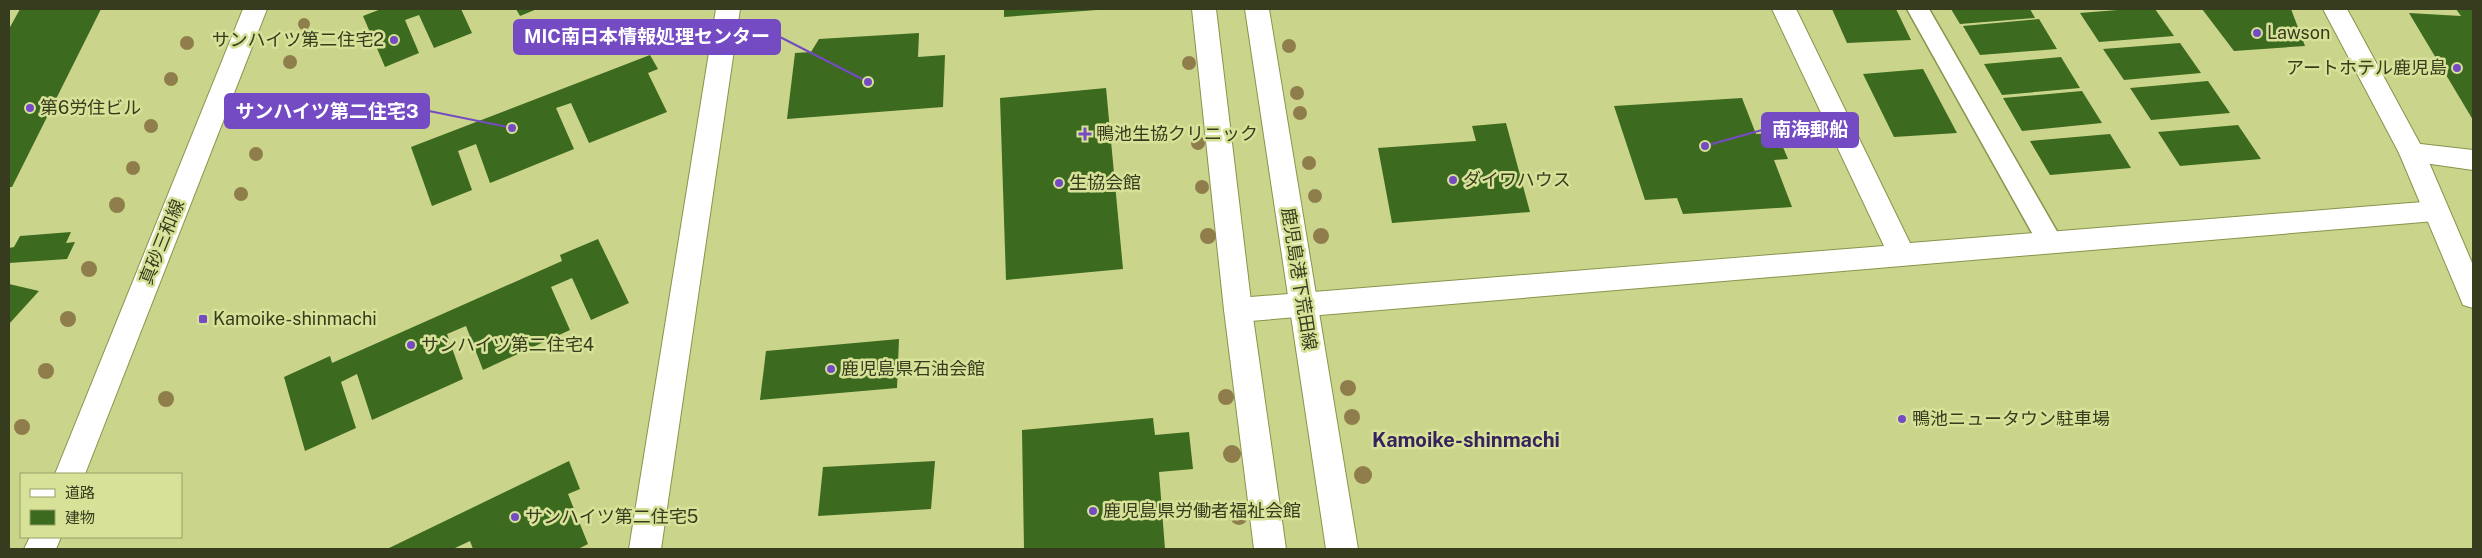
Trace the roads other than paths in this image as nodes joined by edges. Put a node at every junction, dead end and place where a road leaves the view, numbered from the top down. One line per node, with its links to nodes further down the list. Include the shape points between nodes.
1 (255, 9): 16 (street, 真砂三和線)
2 (728, 9): 17 (street)
3 (1204, 9): 15 (street)
4 (1256, 9): 14 (street, 鹿児島港下荒田線)
5 (1784, 9): 12 (street)
6 (1918, 9): 11 (lane)
7 (2335, 9): 8 (street)
8 (2412, 153): 9 (street); 10 (street)
9 (2473, 160)
10 (2435, 211): 11 (street); 13 (street)
11 (2050, 242): 12 (street)
12 (1902, 254): 14 (street)
13 (2473, 297)
14 (1302, 304): 15 (street); 19 (street, 鹿児島港下荒田線)
15 (1238, 310): 18 (street)
16 (70, 473)
17 (645, 549)
18 (1270, 549)
19 (1342, 549)

